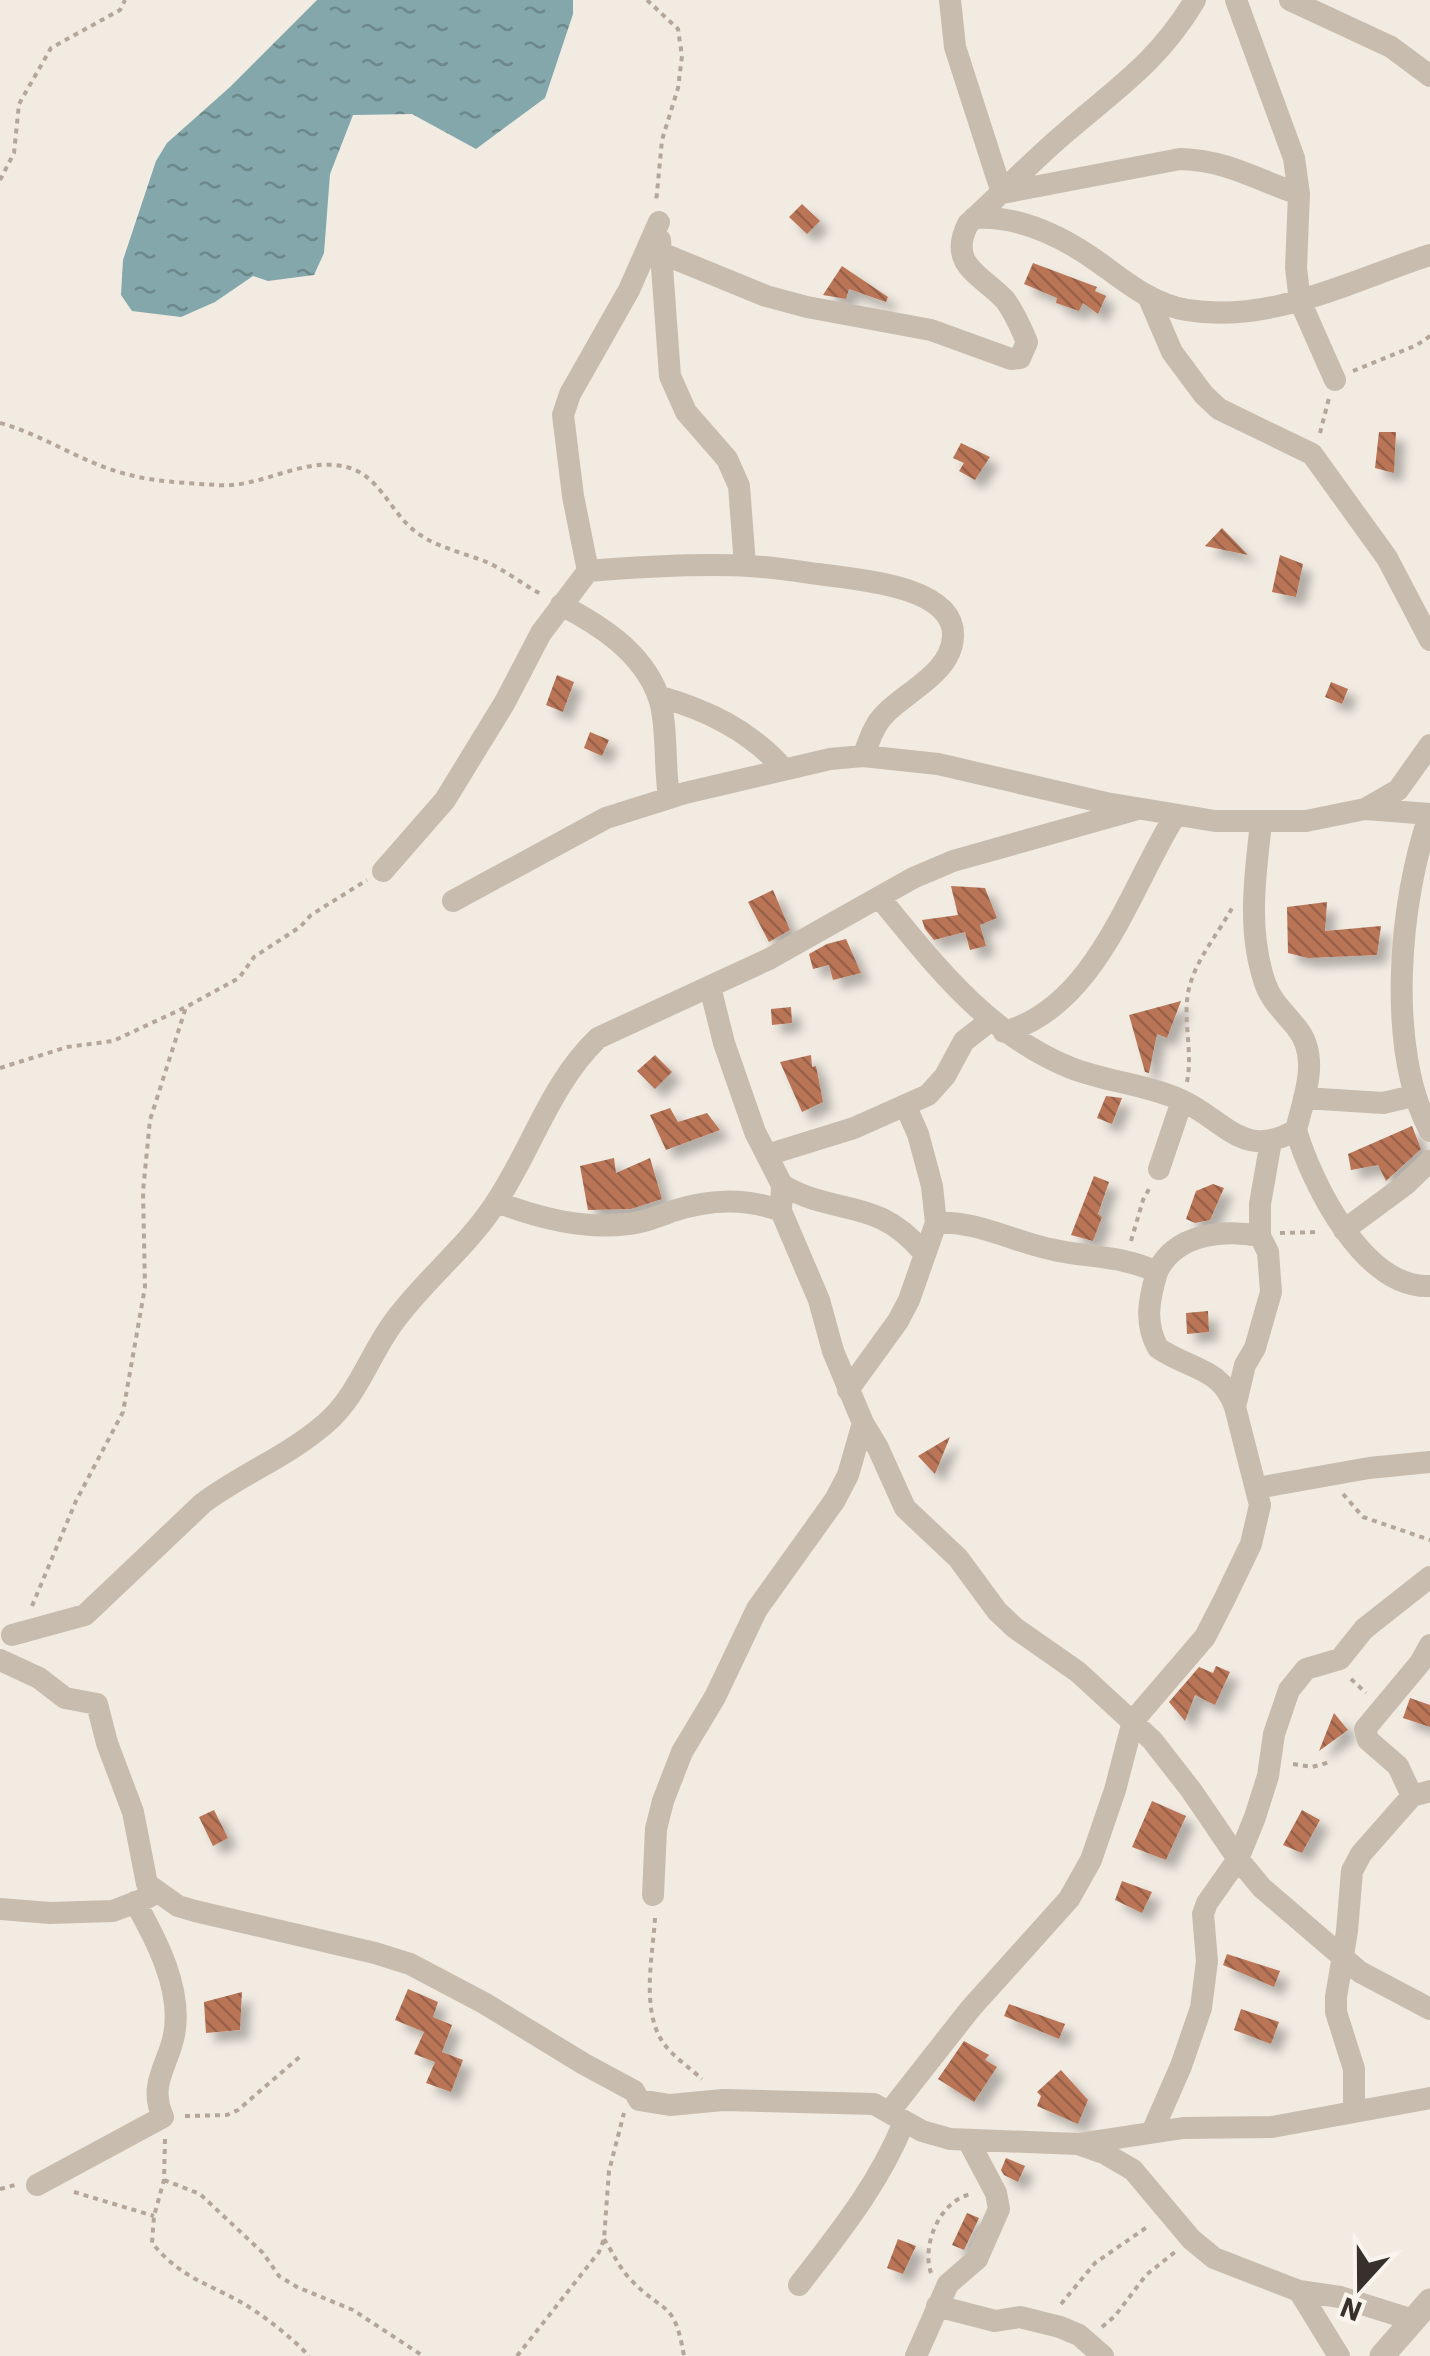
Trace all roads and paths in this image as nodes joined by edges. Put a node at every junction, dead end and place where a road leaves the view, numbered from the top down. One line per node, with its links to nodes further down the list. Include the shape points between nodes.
1 (126, 0): 8 (path, via 120,10 52,48 19,104 14,153)
2 (646, 0): 12 (path, via 678,30 682,56 655,190)
3 (950, 0): 9 (street, via 955,47)
4 (1194, 0): 9 (street, via 1150,61)
5 (1236, 0): 10 (street, via 1287,132)
6 (1290, 0): 7 (street, via 1390,47)
7 (1430, 76)
8 (0, 180)
9 (1002, 193): 10 (street, via 1208,160); 11 (street)
10 (1299, 194): 16 (street)
11 (974, 218): 13 (street, via 962,235 962,257 1014,312 1027,342 1020,358 931,330 780,300); 15 (street, via 1004,218 1043,232)
12 (659, 222): 13 (street); 20 (street, via 563,415)
13 (661, 253): 19 (street, via 670,376 686,412 726,459 739,486)
14 (1430, 256): 16 (street)
15 (1148, 296): 16 (street, via 1185,310 1226,312); 22 (street, via 1172,352 1204,395 1219,409 1312,454 1370,532)
16 (1300, 301): 17 (street)
17 (1335, 380)
18 (0, 423): 21 (path, via 126,474 166,480 223,486 321,464 353,468 439,546 487,562)
19 (745, 565): 20 (street); 25 (street, via 903,589 942,608 951,622 947,656 884,714)
20 (588, 571): 21 (street)
21 (561, 604): 23 (street, via 618,640); 33 (street, via 444,800)
22 (1430, 640)
23 (658, 696): 26 (street, via 733,725); 27 (street)
24 (1430, 745): 28 (street, via 1398,790)
25 (863, 756): 26 (street); 29 (street, via 938,764)
26 (784, 768): 27 (street)
27 (669, 797): 36 (street, via 606,818)
28 (1366, 808): 30 (street); 32 (street)
29 (1138, 809): 31 (street); 35 (street, via 953,861)
30 (1430, 814): 41 (street, via 1410,880 1404,941)
31 (1175, 816): 32 (street); 39 (street, via 1089,966 1035,1021)
32 (1261, 823): 34 (street)
33 (383, 871): 38 (path, via 254,957 239,978)
34 (1254, 881): 42 (street, via 1255,937 1266,985 1310,1050); 43 (path, via 1191,981)
35 (879, 897): 37 (street); 39 (street)
36 (453, 901)
37 (710, 987): 48 (street); 52 (street, via 613,1029 580,1055)
38 (186, 1007): 40 (path, via 113,1041); 69 (path, via 150,1120 145,1287 123,1412 32,1607)
39 (997, 1026): 43 (street, via 1075,1069); 44 (street, via 964,1041 938,1085)
40 (0, 1068)
41 (1413, 1096): 42 (street, via 1383,1103); 46 (street)
42 (1304, 1098): 45 (street)
43 (1182, 1101): 47 (street, via 1233,1135); 50 (street)
44 (906, 1107): 48 (street); 54 (street, via 932,1186)
45 (1296, 1130): 47 (street); 55 (street)
46 (1430, 1131)
47 (1271, 1140): 56 (street)
48 (767, 1155): 51 (street)
49 (1430, 1161): 55 (street)
50 (1159, 1169): 58 (path)
51 (782, 1185): 53 (street); 57 (street, via 804,1197 880,1215)
52 (497, 1202): 53 (street, via 539,1217 600,1225 726,1200); 69 (street, via 390,1326 328,1422 203,1503 85,1615)
53 (781, 1211): 61 (street)
54 (936, 1223): 57 (street); 58 (street)
55 (1344, 1230): 56 (path); 60 (street, via 1384,1272)
56 (1260, 1236): 59 (street, via 1226,1232 1193,1240 1172,1251); 62 (street, via 1268,1252 1270,1292)
57 (923, 1252): 61 (street, via 898,1321)
58 (1124, 1259): 59 (street)
59 (1156, 1272): 62 (street, via 1149,1324 1158,1348 1219,1379)
60 (1430, 1286)
61 (848, 1390): 63 (street)
62 (1235, 1408): 66 (street)
63 (863, 1423): 74 (street, via 905,1508 958,1558 997,1611); 80 (street, via 835,1500 756,1609 682,1752 656,1828)
64 (1430, 1462): 65 (street)
65 (1326, 1476): 66 (street); 67 (path, via 1363,1516)
66 (1257, 1488): 74 (street, via 1251,1544 1205,1638)
67 (1430, 1540)
68 (1430, 1577): 72 (street)
69 (12, 1634)
70 (1430, 1645): 73 (street)
71 (0, 1660): 79 (street, via 65,1698 97,1704 128,1796 147,1884)
72 (1334, 1662): 73 (path); 76 (street, via 1306,1669 1289,1690)
73 (1381, 1708): 77 (street, via 1365,1736)
74 (1133, 1721): 78 (street); 91 (street, via 1109,1809 1075,1889 971,2008)
75 (1330, 1762): 76 (path, via 1288,1763)
76 (1268, 1776): 78 (street)
77 (1421, 1794): 83 (street, via 1352,1871)
78 (1238, 1860): 83 (street); 92 (street, via 1203,1914 1201,2008)
79 (158, 1893): 81 (street); 86 (street, via 195,1911 410,1964)
80 (653, 1896): 88 (path, via 648,1978 662,2041)
81 (134, 1902): 82 (street, via 74,1912); 90 (street, via 170,1970 174,2035 156,2092)
82 (0, 1908)
83 (1342, 1958): 84 (street); 89 (street, via 1336,2012 1354,2069)
84 (1430, 2009)
85 (303, 2054): 90 (path, via 227,2115)
86 (634, 2091): 88 (street, via 650,2103); 102 (path, via 615,2138)
87 (1430, 2098): 89 (street)
88 (723, 2100): 91 (street, via 864,2104)
89 (1354, 2111): 92 (street, via 1272,2126)
90 (163, 2117): 95 (path); 96 (street)
91 (897, 2117): 93 (street, via 936,2136); 103 (street, via 890,2153 855,2213)
92 (1153, 2130): 94 (street)
93 (970, 2142): 94 (street); 98 (street)
94 (1078, 2144): 99 (street, via 1134,2170)
95 (164, 2180): 100 (path); 110 (path, via 200,2194 279,2276 352,2310)
96 (37, 2185): 97 (path); 100 (path)
97 (0, 2189)
98 (996, 2193): 105 (street, via 996,2218 977,2259 954,2277); 105 (path, via 967,2194 946,2205 927,2262)
99 (1169, 2214): 101 (street); 107 (path, via 1094,2263)
100 (154, 2216): 109 (path, via 152,2243 167,2261 256,2312)
101 (1191, 2239): 104 (street, via 1214,2258); 108 (path, via 1146,2275 1115,2316)
102 (604, 2240): 111 (path); 112 (path, via 632,2281 668,2307)
103 (799, 2285)
104 (1299, 2291): 106 (street); 115 (street)
105 (937, 2306): 107 (street, via 995,2321); 113 (street)
106 (1421, 2311): 116 (street)
107 (1044, 2322): 108 (street)
108 (1079, 2335): 114 (street)
109 (309, 2356)
110 (422, 2356)
111 (517, 2356)
112 (684, 2356)
113 (916, 2356)
114 (1103, 2356)
115 (1339, 2356)
116 (1382, 2356)

